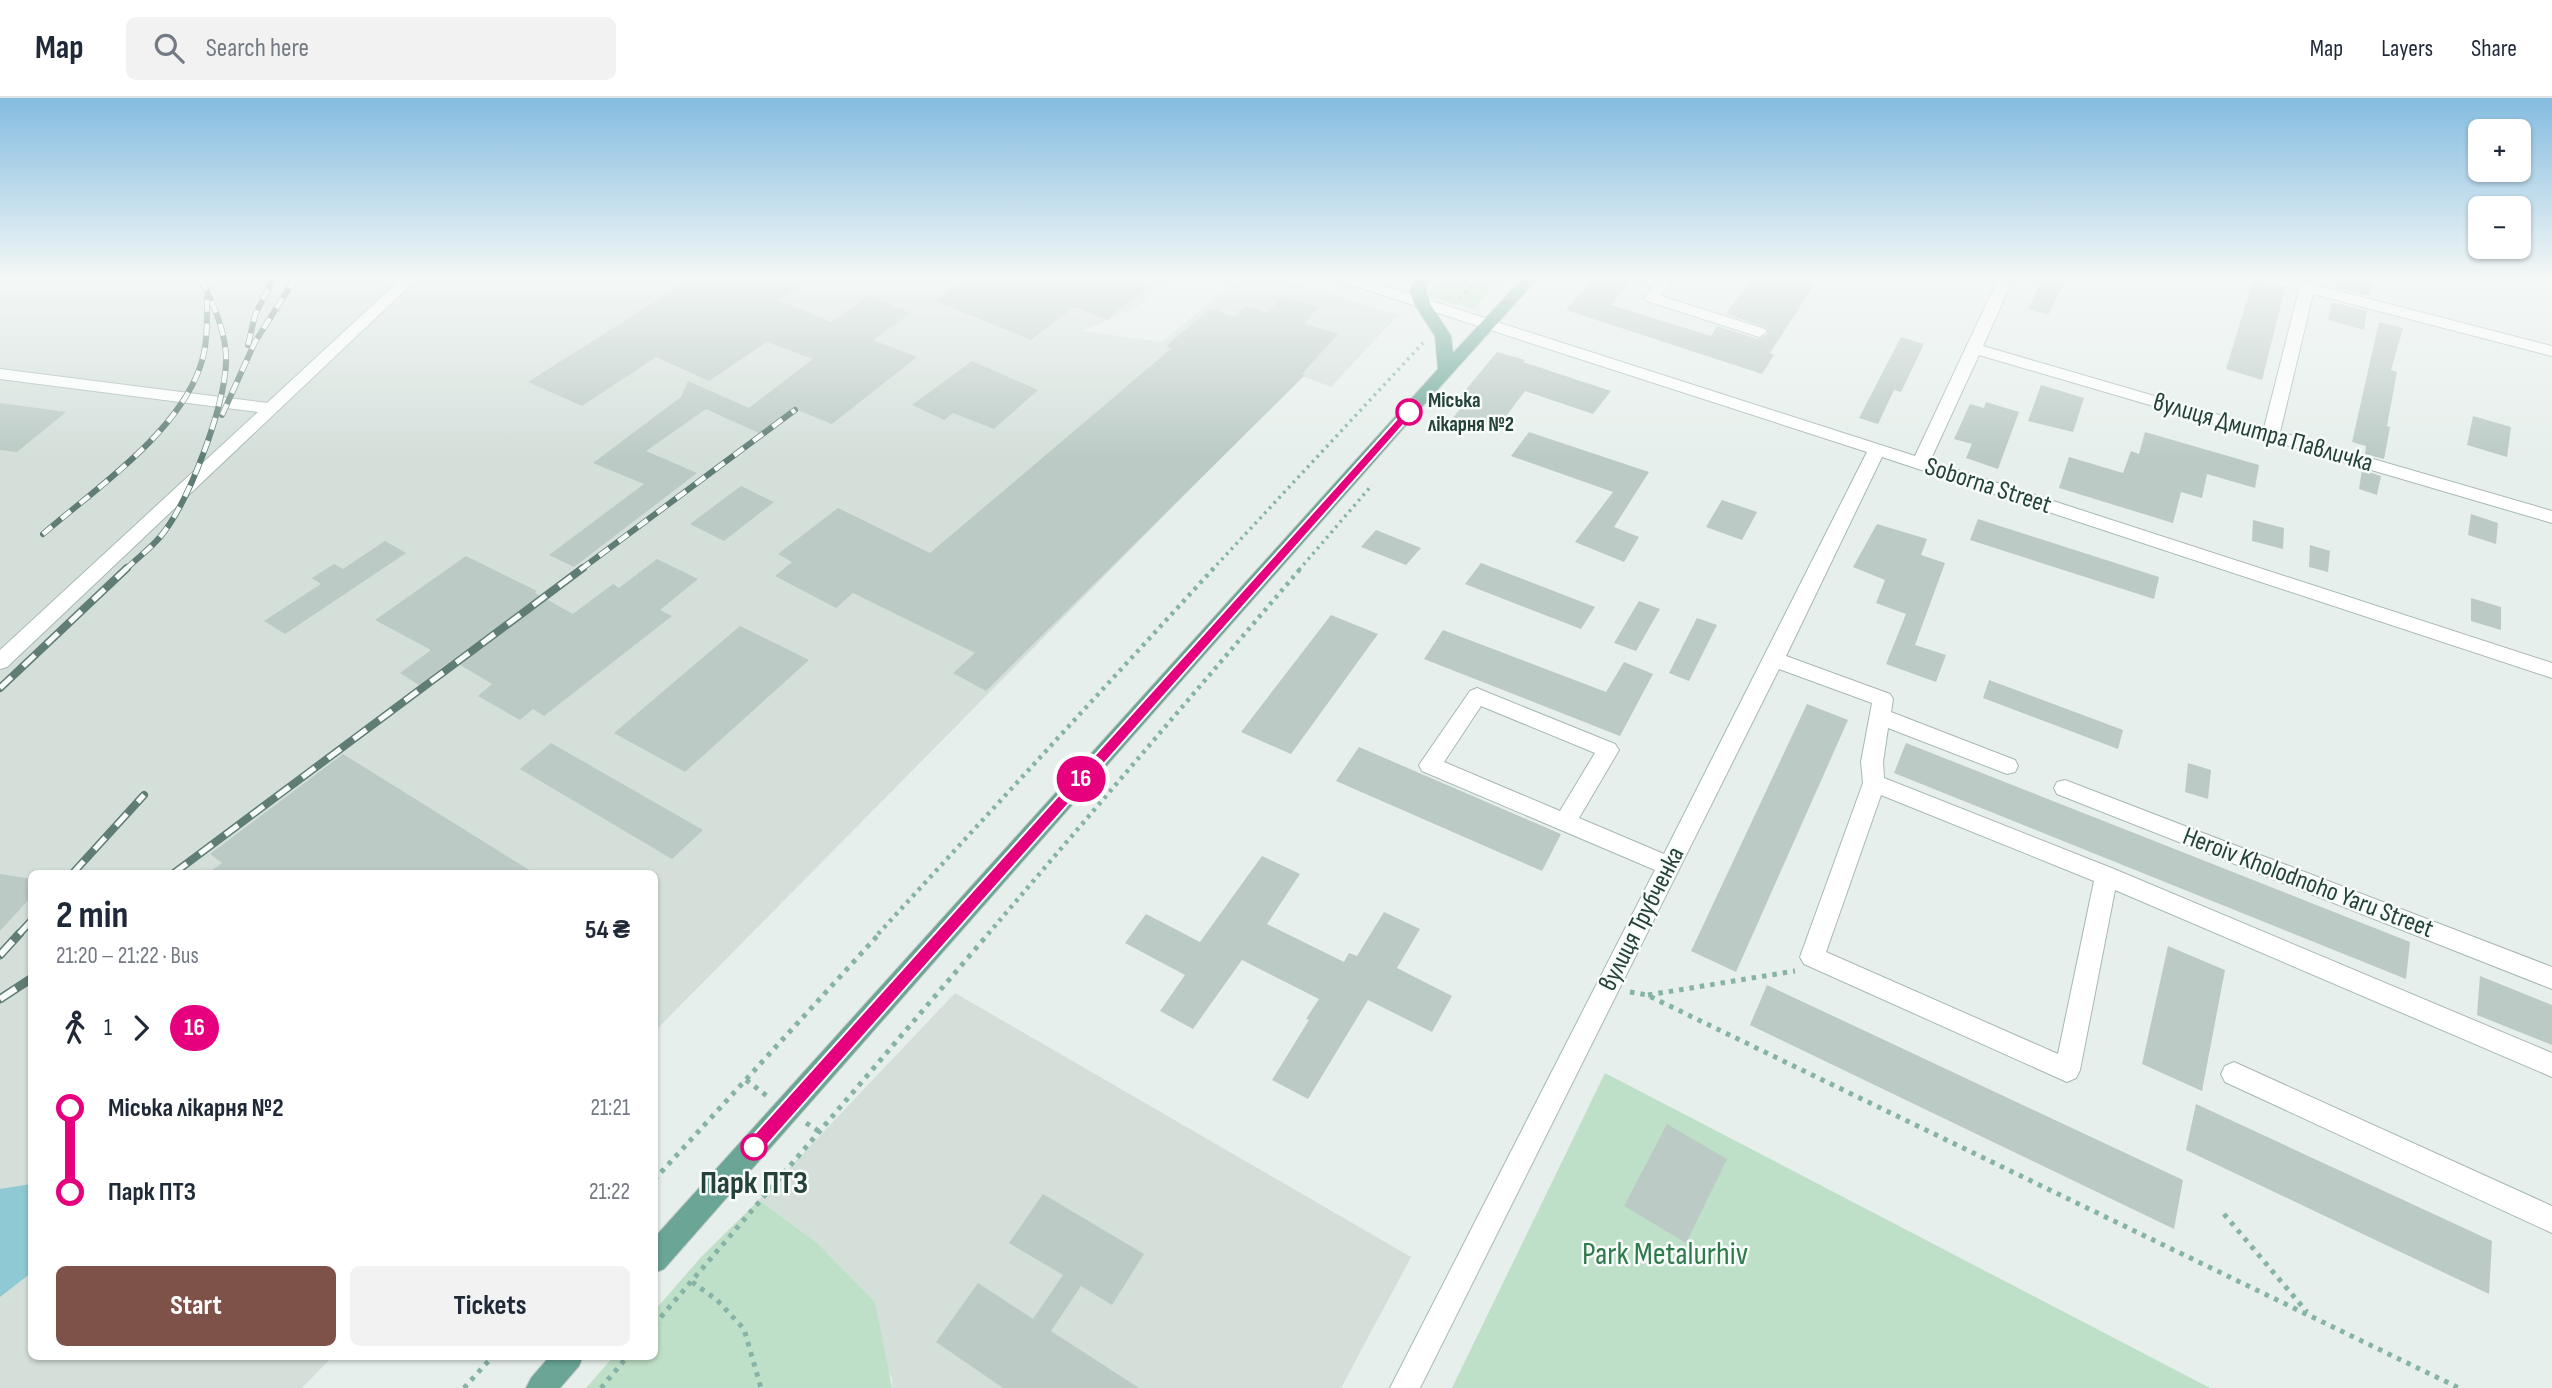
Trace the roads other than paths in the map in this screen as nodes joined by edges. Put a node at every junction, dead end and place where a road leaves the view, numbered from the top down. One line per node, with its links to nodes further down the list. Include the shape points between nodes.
1 (348, 337): 12 (street)
2 (1443, 337): 10 (main road)
3 (1478, 337): 10 (main road)
4 (1528, 337): 14 (street, Soborna Street)
5 (1979, 337): 8 (street)
6 (2295, 337): 13 (street)
7 (2498, 337): 9 (street)
8 (1973, 349): 13 (street, вулиця Дмитра Павличка); 15 (street)
9 (2552, 351)
10 (1446, 368): 31 (main road)
11 (0, 374): 12 (street)
12 (271, 409): 18 (street)
13 (2271, 434): 16 (street, вулиця Дмитра Павличка)
14 (1877, 449): 15 (street, Soborna Street); 17 (street, вулиця Трубченка)
15 (1920, 464): 19 (street, Soborna Street)
16 (2552, 517)
17 (1774, 659): 20 (street, via 1883,699); 25 (street, вулиця Трубченка)
18 (0, 662)
19 (2552, 671)
20 (1880, 716): 21 (street); 22 (street, via 1872,762)
21 (2007, 766)
22 (1874, 783): 26 (street); 26 (street, via 1812,957 2067,1070)
23 (2065, 788): 27 (street, Heroiv Kholodnoho Yaru Street)
24 (1566, 822): 24 (street, via 1430,765 1477,696 1608,750); 25 (street)
25 (1669, 866): 34 (street, вулиця Трубченка)
26 (2106, 876): 28 (street)
27 (2552, 978)
28 (2552, 1065)
29 (2234, 1074): 30 (street)
30 (2552, 1220)
31 (658, 1255)
32 (566, 1360): 33 (main road)
33 (541, 1388)
34 (1405, 1388)

